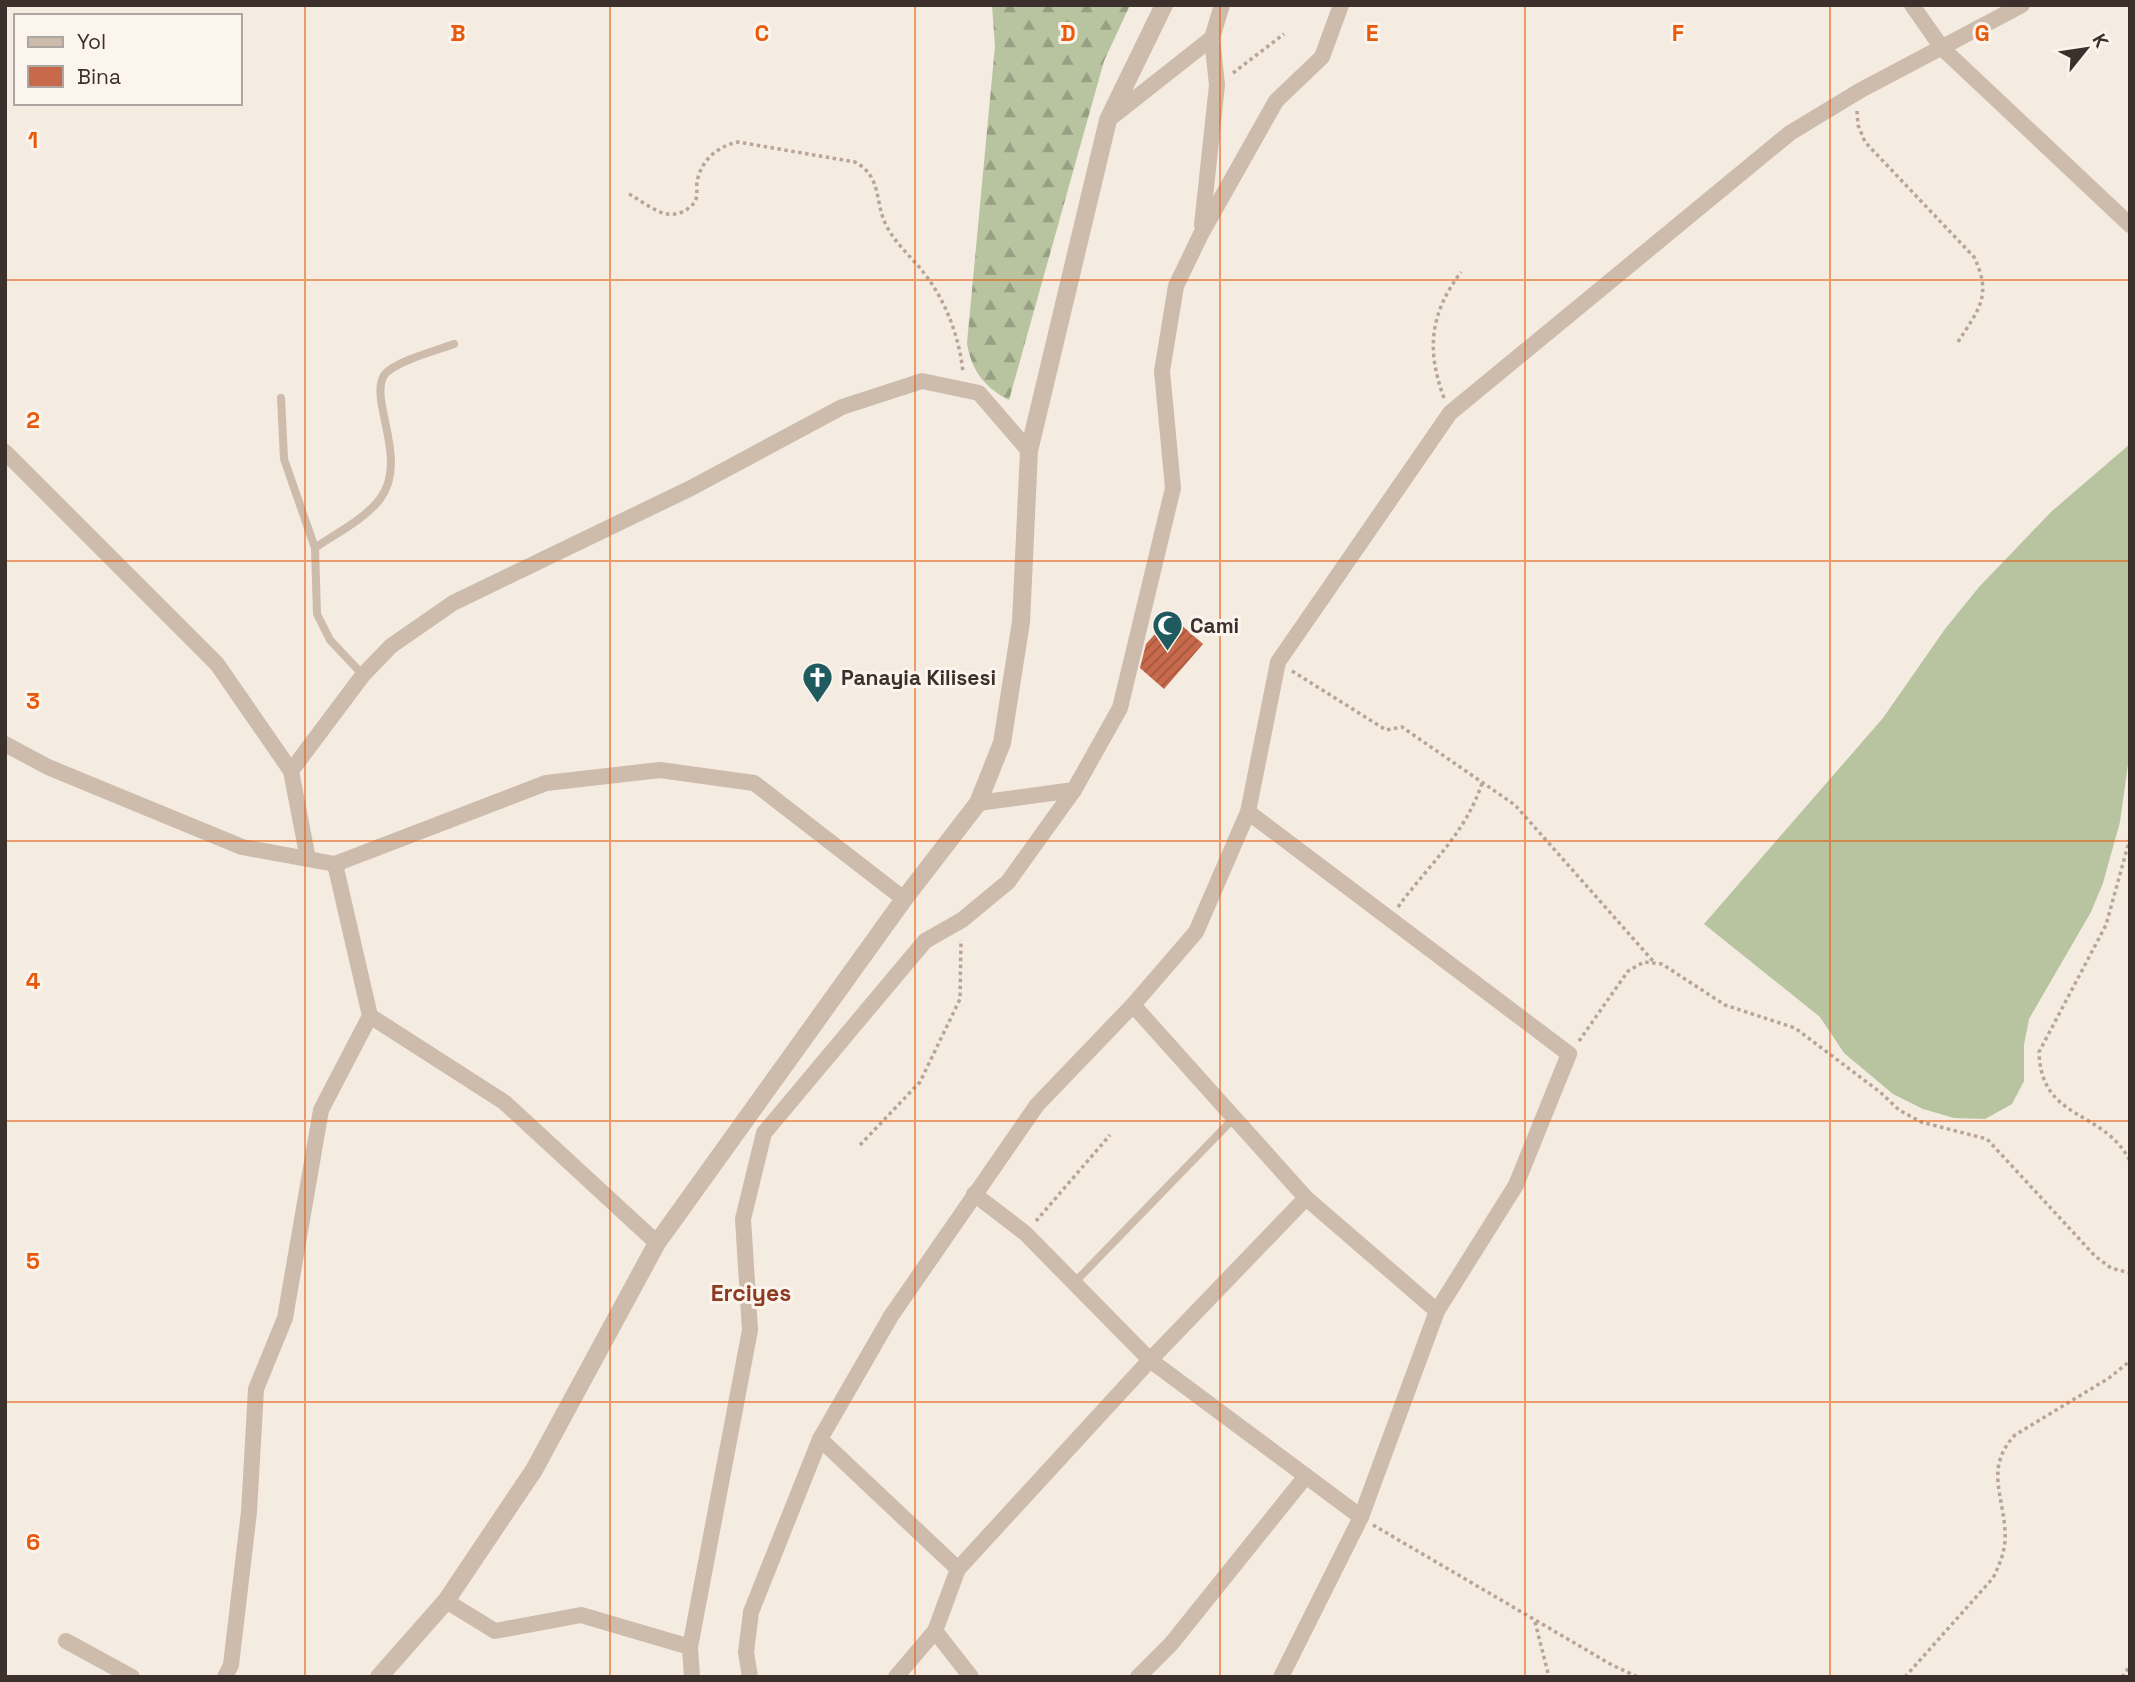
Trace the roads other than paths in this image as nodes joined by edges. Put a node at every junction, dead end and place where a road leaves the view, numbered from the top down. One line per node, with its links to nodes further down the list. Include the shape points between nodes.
1 (1164, 5): 8 (street)
2 (1222, 5): 6 (street)
3 (1341, 5): 10 (street, via 1322,57 1276,101)
4 (1912, 5): 7 (street)
5 (2022, 5): 7 (street)
6 (1212, 38): 8 (street); 10 (street, via 1217,85)
7 (1942, 48): 9 (street); 21 (street, via 1790,133 1450,413 1278,662)
8 (1108, 120): 13 (street)
9 (2130, 225)
10 (1201, 234): 19 (street, via 1177,286 1162,371 1173,488 1153,581 1121,708)
11 (454, 344): 15 (lane, via 385,374 380,387 393,463 389,481 373,507)
12 (281, 398): 15 (lane, via 284,459)
13 (1029, 451): 16 (street, via 979,393 922,381 842,407 691,488 453,603 391,646); 20 (street, via 1021,622 1002,743)
14 (5, 452): 18 (street, via 217,664)
15 (315, 548): 16 (lane, via 315,604 320,623)
16 (363, 675): 18 (street)
17 (5, 744): 22 (street, via 48,767 242,848)
18 (291, 771): 22 (street)
19 (1074, 790): 20 (street); 29 (street, via 1008,882 962,920 925,941)
20 (978, 803): 24 (street)
21 (1248, 812): 25 (street, via 1196,932); 34 (street, via 1569,1054 1516,1185)
22 (308, 859): 23 (street)
23 (335, 864): 24 (street, via 546,783 660,770 754,783); 26 (street)
24 (904, 899): 27 (street)
25 (1133, 1005): 28 (street); 30 (street, via 1037,1105)
26 (370, 1016): 32 (street, via 504,1102); 45 (street, via 321,1110 285,1318 257,1389 249,1512 232,1665)
27 (750, 1113): 29 (street); 32 (street)
28 (1234, 1118): 31 (street); 33 (lane)
29 (764, 1133): 43 (street, via 743,1219 750,1330)
30 (974, 1194): 33 (street, via 1025,1233); 36 (street, via 891,1316)
31 (1306, 1198): 34 (street); 35 (street)
32 (657, 1243): 40 (street, via 534,1471)
33 (1074, 1283): 35 (street)
34 (1437, 1311): 38 (street)
35 (1150, 1360): 37 (street); 39 (street)
36 (820, 1439): 39 (street); 48 (street, via 751,1612 746,1652)
37 (1306, 1476): 38 (street); 51 (street, via 1171,1644)
38 (1361, 1517): 52 (street)
39 (958, 1569): 41 (street)
40 (446, 1601): 43 (street, via 495,1630 581,1615); 46 (street)
41 (935, 1630): 49 (street); 50 (street)
42 (66, 1642): 44 (street)
43 (690, 1647): 47 (street)
44 (132, 1677)
45 (226, 1677)
46 (379, 1677)
47 (692, 1677)
48 (750, 1677)
49 (896, 1677)
50 (971, 1677)
51 (1138, 1677)
52 (1281, 1677)

